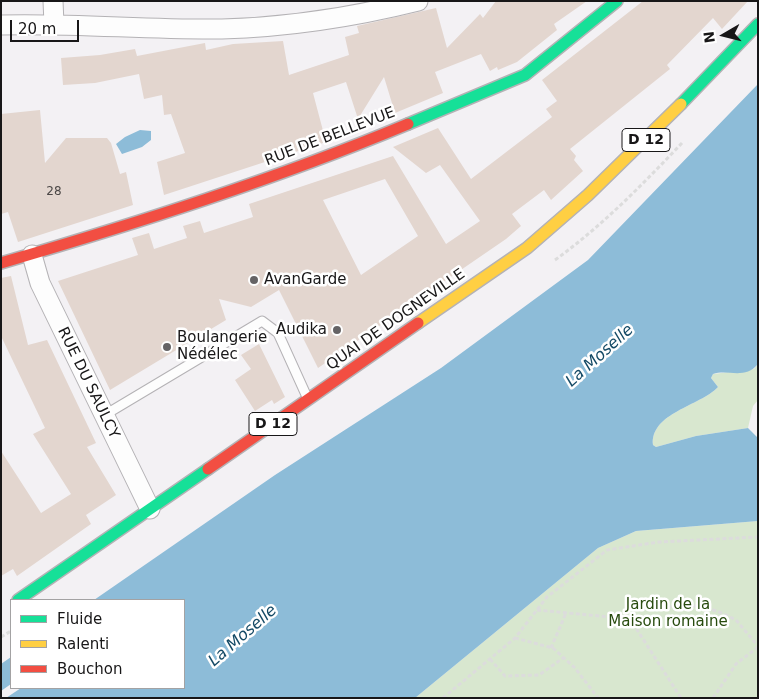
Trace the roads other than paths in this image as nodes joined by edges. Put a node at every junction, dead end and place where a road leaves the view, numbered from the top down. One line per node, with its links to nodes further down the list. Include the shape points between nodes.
1 (53, 1): 4 (street)
2 (418, 1): 4 (street, via 369,14 315,22 222,29)
3 (617, 1): 7 (main road, RUE DE BELLEVUE, via 525,75 334,154)
4 (54, 24): 6 (street)
5 (758, 24): 9 (main road, QUAI DE DOGNEVILLE / D 12, via 601,185 528,248)
6 (1, 25)
7 (32, 255): 8 (main road, RUE DE BELLEVUE); 10 (street, RUE DU SAULCY, via 40,283)
8 (1, 263)
9 (308, 399): 10 (lane, via 278,333 262,321); 11 (main road, QUAI DE DOGNEVILLE / D 12)
10 (103, 416): 11 (street, RUE DU SAULCY)
11 (150, 509): 12 (main road, QUAI DE DOGNEVILLE / D 12)
12 (19, 599)

